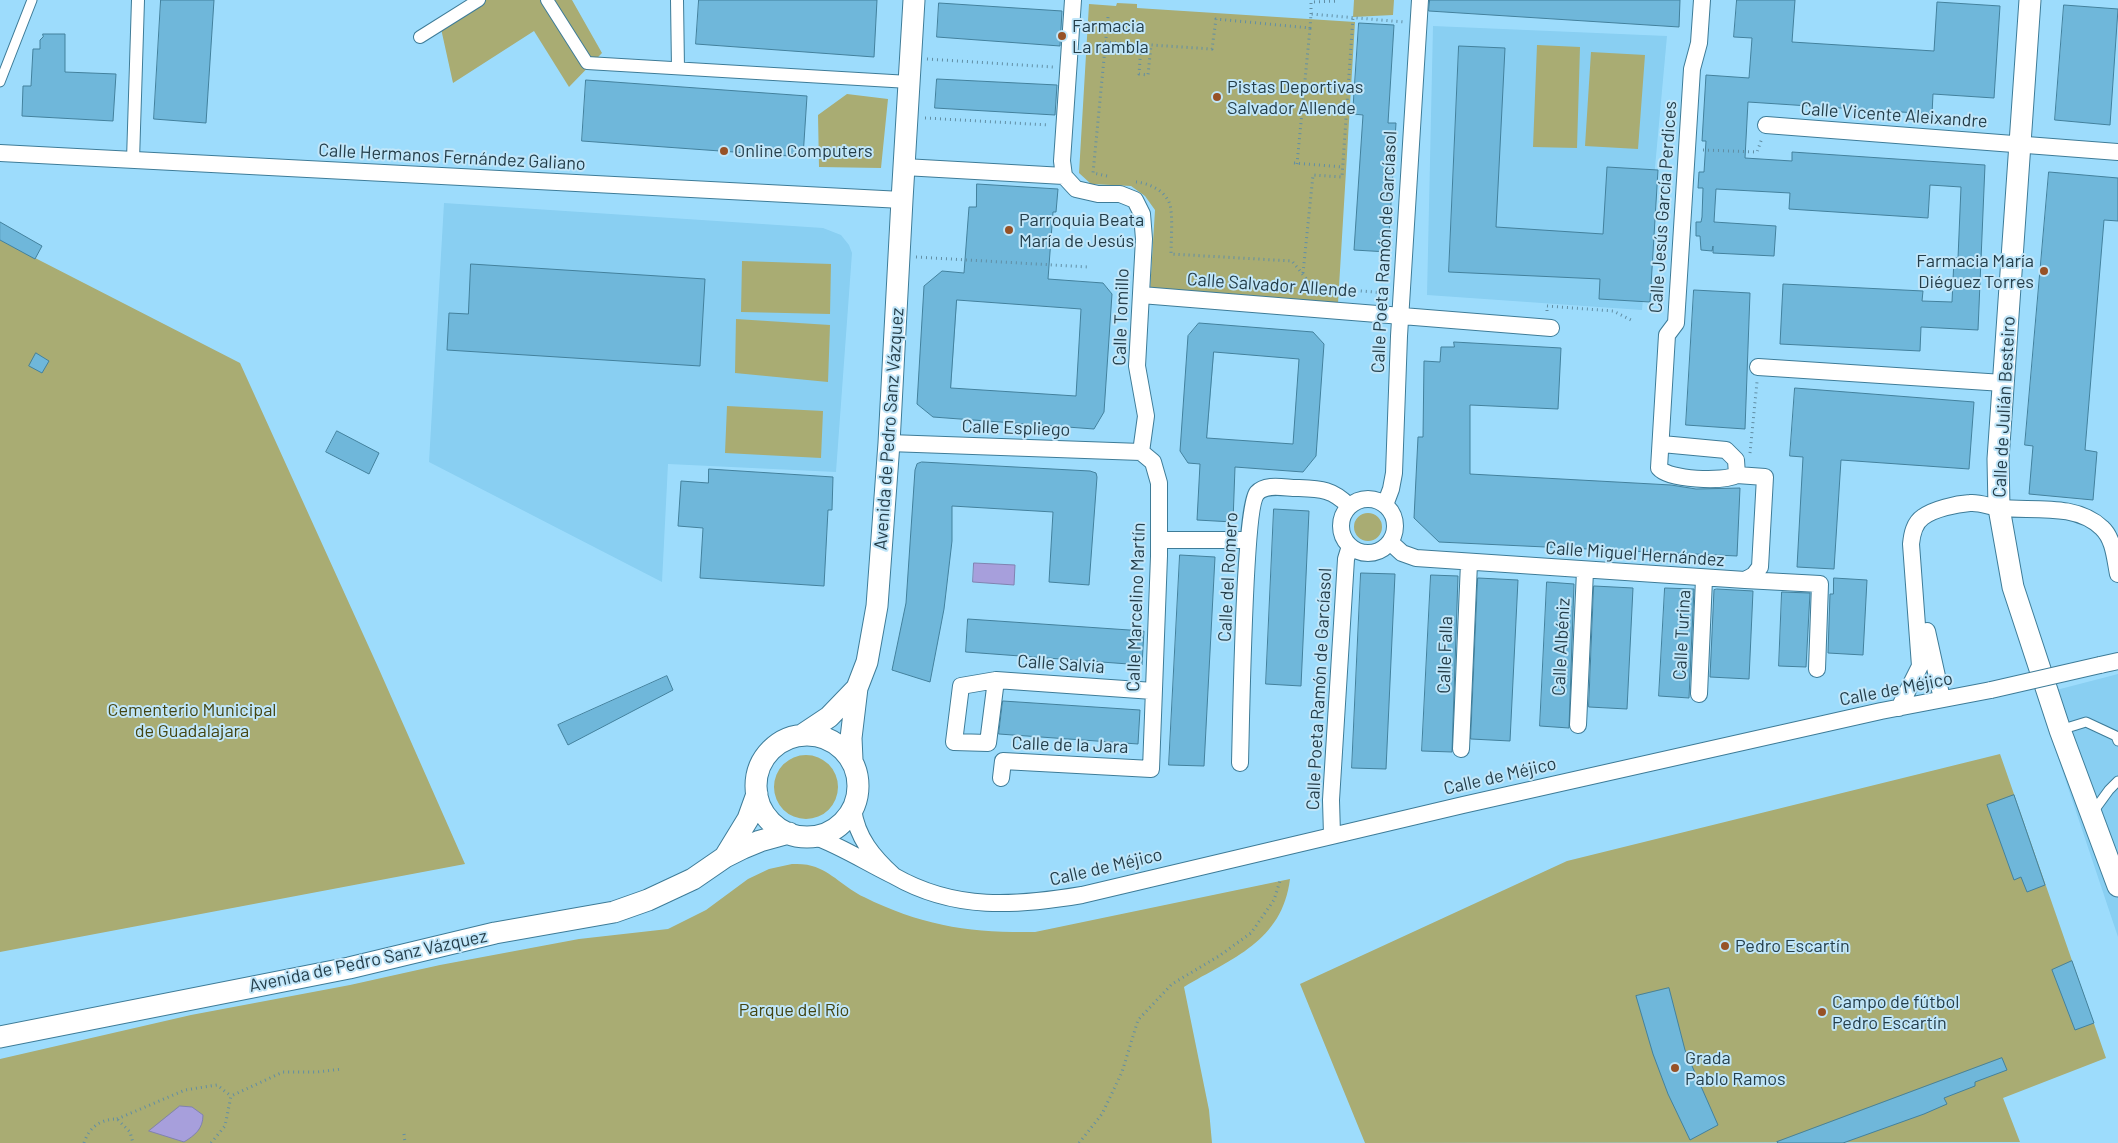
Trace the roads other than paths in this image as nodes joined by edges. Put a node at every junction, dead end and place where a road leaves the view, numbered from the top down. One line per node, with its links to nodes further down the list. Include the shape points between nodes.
1 (32, 0): 13 (lane)
2 (138, 0): 19 (street)
3 (479, 0): 11 (street)
4 (547, 0): 12 (street, via 587,63)
5 (677, 0): 12 (street)
6 (914, 0): 14 (street, Avenida de Pedro Sanz Vázquez)
7 (1073, 0): 21 (street, via 1062,161)
8 (1420, 0): 24 (street, Calle Poeta Ramón de Garcíasol)
9 (1702, 0): 29 (street, Calle Jesús García Perdices, via 1699,43 1692,69 1676,323 1667,335)
10 (2030, 0): 16 (street, Calle de Julián Besteiro)
11 (420, 37)
12 (678, 68): 14 (street)
13 (0, 82)
14 (909, 82): 20 (street, Avenida de Pedro Sanz Vázquez)
15 (1766, 125): 16 (street, Calle Vicente Aleixandre)
16 (2019, 144): 17 (street, Calle Vicente Aleixandre); 27 (street, Calle de Julián Besteiro)
17 (2118, 152)
18 (0, 153): 19 (street, Calle Hermanos Fernández Galiano)
19 (132, 160): 22 (street, Calle Hermanos Fernández Galiano)
20 (904, 167): 21 (street); 22 (street, Avenida de Pedro Sanz Vázquez)
21 (1064, 176): 23 (street, Calle Tomillo, via 1076,189 1120,194 1135,200 1142,214 1144,239)
22 (902, 200): 28 (street, Avenida de Pedro Sanz Vázquez)
23 (1141, 295): 24 (street, Calle Salvador Allende); 30 (street, Calle Tomillo, via 1137,366 1146,416)
24 (1401, 314): 25 (street, Calle Salvador Allende); 32 (street, Calle Poeta Ramón de Garcíasol, via 1394,473)
25 (1551, 328)
26 (1758, 366): 27 (street)
27 (2003, 383): 34 (street, Calle de Julián Besteiro, via 1998,458)
28 (889, 444): 30 (street, Calle Espliego); 48 (street, Avenida de Pedro Sanz Vázquez, via 877,606 867,662)
29 (1662, 444): 31 (street, via 1726,450 1736,460); 31 (street, Calle Jesús García Perdices, via 1659,468 1663,473 1723,479)
30 (1141, 452): 35 (street, Calle Marcelino Martín, via 1153,462 1158,477)
31 (1742, 475): 44 (street, Calle Miguel Hernández, via 1765,477 1760,567 1754,576)
32 (1385, 505): 33 (street, via 1367,499); 37 (street, via 1395,526)
33 (1349, 506): 36 (street, Calle del Romero, via 1330,491 1320,489 1263,489 1253,500); 38 (street, via 1341,526)
34 (1999, 508): 40 (street, via 1971,503 1933,511 1921,518 1913,528); 42 (street, via 2063,510 2085,517 2109,535); 54 (street, Calle de Julián Besteiro, via 2012,587)
35 (1159, 540): 36 (street); 49 (street, Calle Marcelino Martín)
36 (1248, 540): 59 (street, Calle del Romero)
37 (1390, 542): 38 (street, via 1370,553); 39 (street, Calle Miguel Hernández, via 1408,556)
38 (1350, 546): 67 (street, Calle Poeta Ramón de Garcíasol, via 1345,566)
39 (1469, 563): 41 (street, Calle Miguel Hernández); 57 (street, Calle Falla)
40 (1911, 563): 51 (street); 52 (street, via 1920,666)
41 (1585, 570): 43 (street, Calle Miguel Hernández); 53 (street, Calle Albéniz)
42 (2118, 574)
43 (1704, 578): 44 (street, Calle Miguel Hernández); 50 (street, Calle Turina)
44 (1745, 580): 46 (street, via 1820,584)
45 (2118, 661): 51 (street, Calle de Méjico, bridge)
46 (1816, 670)
47 (996, 680): 49 (street, Calle Salvia)
48 (857, 688): 55 (street, Avenida de Pedro Sanz Vázquez, via 829,717); 58 (street, Avenida de Pedro Sanz Vázquez, via 851,738)
49 (1153, 691): 60 (street, Calle Marcelino Martín)
50 (1699, 694)
51 (1942, 699): 52 (street, Calle de Méjico)
52 (1899, 708): 67 (street, Calle de Méjico)
53 (1578, 725)
54 (2060, 730): 56 (lane, via 2086,722 2116,736); 65 (street, Calle de Julián Besteiro)
55 (802, 735): 58 (street, via 814,735 836,743); 63 (street, via 779,742 766,755 758,771)
56 (2118, 741)
57 (1461, 749)
58 (852, 760): 64 (street, via 858,784)
59 (1240, 763)
60 (1151, 769): 61 (street, Calle de la Jara, via 1002,761)
61 (1001, 778)
62 (2118, 781): 65 (lane)
63 (757, 794): 66 (street, via 764,814); 69 (street, Avenida de Pedro Sanz Vázquez, via 748,819)
64 (853, 809): 68 (street, via 836,828); 70 (street, Calle de Méjico, via 867,848)
65 (2091, 814): 71 (street, Calle de Julián Besteiro)
66 (789, 833): 68 (street); 69 (street, Avenida de Pedro Sanz Vázquez, via 760,841)
67 (1332, 835): 70 (street, Calle de Méjico, via 1082,895 1034,903 989,904 945,896 926,892)
68 (813, 836): 70 (street, Calle de Méjico)
69 (725, 858): 72 (street, Avenida de Pedro Sanz Vázquez, via 672,890 614,912 495,933 349,968)
70 (894, 876)
71 (2118, 886)
72 (0, 1037)

